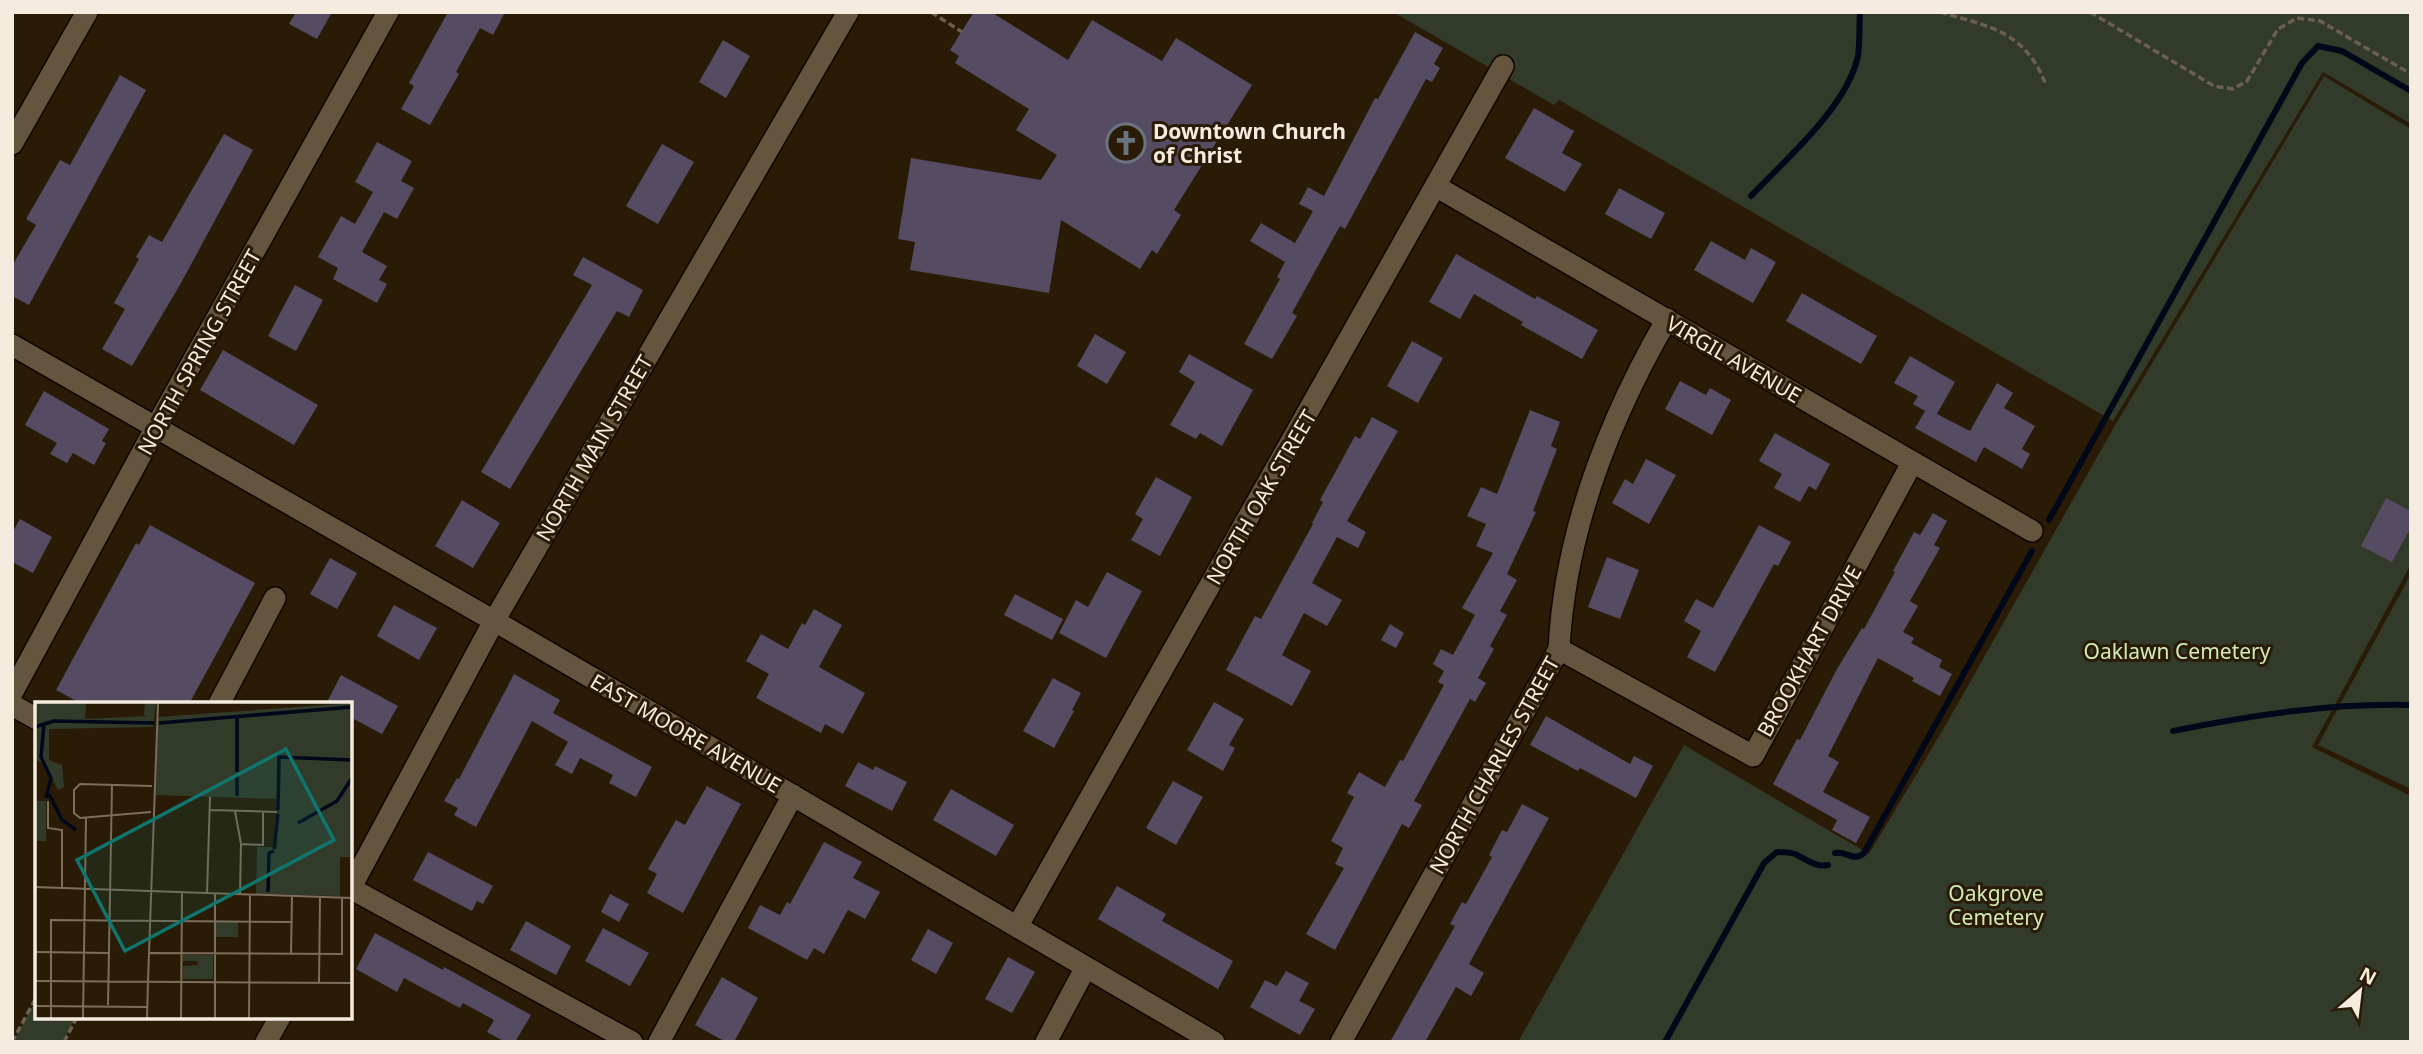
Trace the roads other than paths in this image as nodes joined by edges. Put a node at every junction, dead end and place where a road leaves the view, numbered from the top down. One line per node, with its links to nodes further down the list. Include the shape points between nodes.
1 (87, 12): 5 (street)
2 (388, 12): 9 (street, NORTH SPRING STREET)
3 (848, 12): 13 (street, NORTH MAIN STREET)
4 (1503, 66): 6 (street, NORTH OAK STREET)
5 (12, 144)
6 (1437, 187): 7 (street, VIRGIL AVENUE); 22 (street, NORTH OAK STREET)
7 (1667, 319): 10 (street, VIRGIL AVENUE); 14 (street, NORTH CHARLES STREET, via 1636,373 1586,496 1561,606)
8 (12, 345): 9 (street, EAST MOORE AVENUE)
9 (156, 427): 13 (street, EAST MOORE AVENUE); 15 (street, NORTH SPRING STREET)
10 (1912, 463): 11 (street, VIRGIL AVENUE); 14 (street, BROOKHART DRIVE, via 1753,756)
11 (2032, 531)
12 (275, 598): 16 (street)
13 (494, 621): 19 (street, EAST MOORE AVENUE); 20 (street, NORTH MAIN STREET)
14 (1559, 649): 30 (street, NORTH CHARLES STREET)
15 (12, 693)
16 (220, 702)
17 (12, 705): 18 (street)
18 (35, 718)
19 (793, 795): 22 (street, EAST MOORE AVENUE); 27 (street)
20 (352, 885)
21 (352, 890): 26 (street)
22 (1017, 926): 23 (street, EAST MOORE AVENUE)
23 (1086, 967): 28 (street); 29 (street, EAST MOORE AVENUE)
24 (279, 1019): 25 (street)
25 (266, 1042)
26 (632, 1042)
27 (659, 1042)
28 (1046, 1042)
29 (1214, 1042)
30 (1341, 1042)

